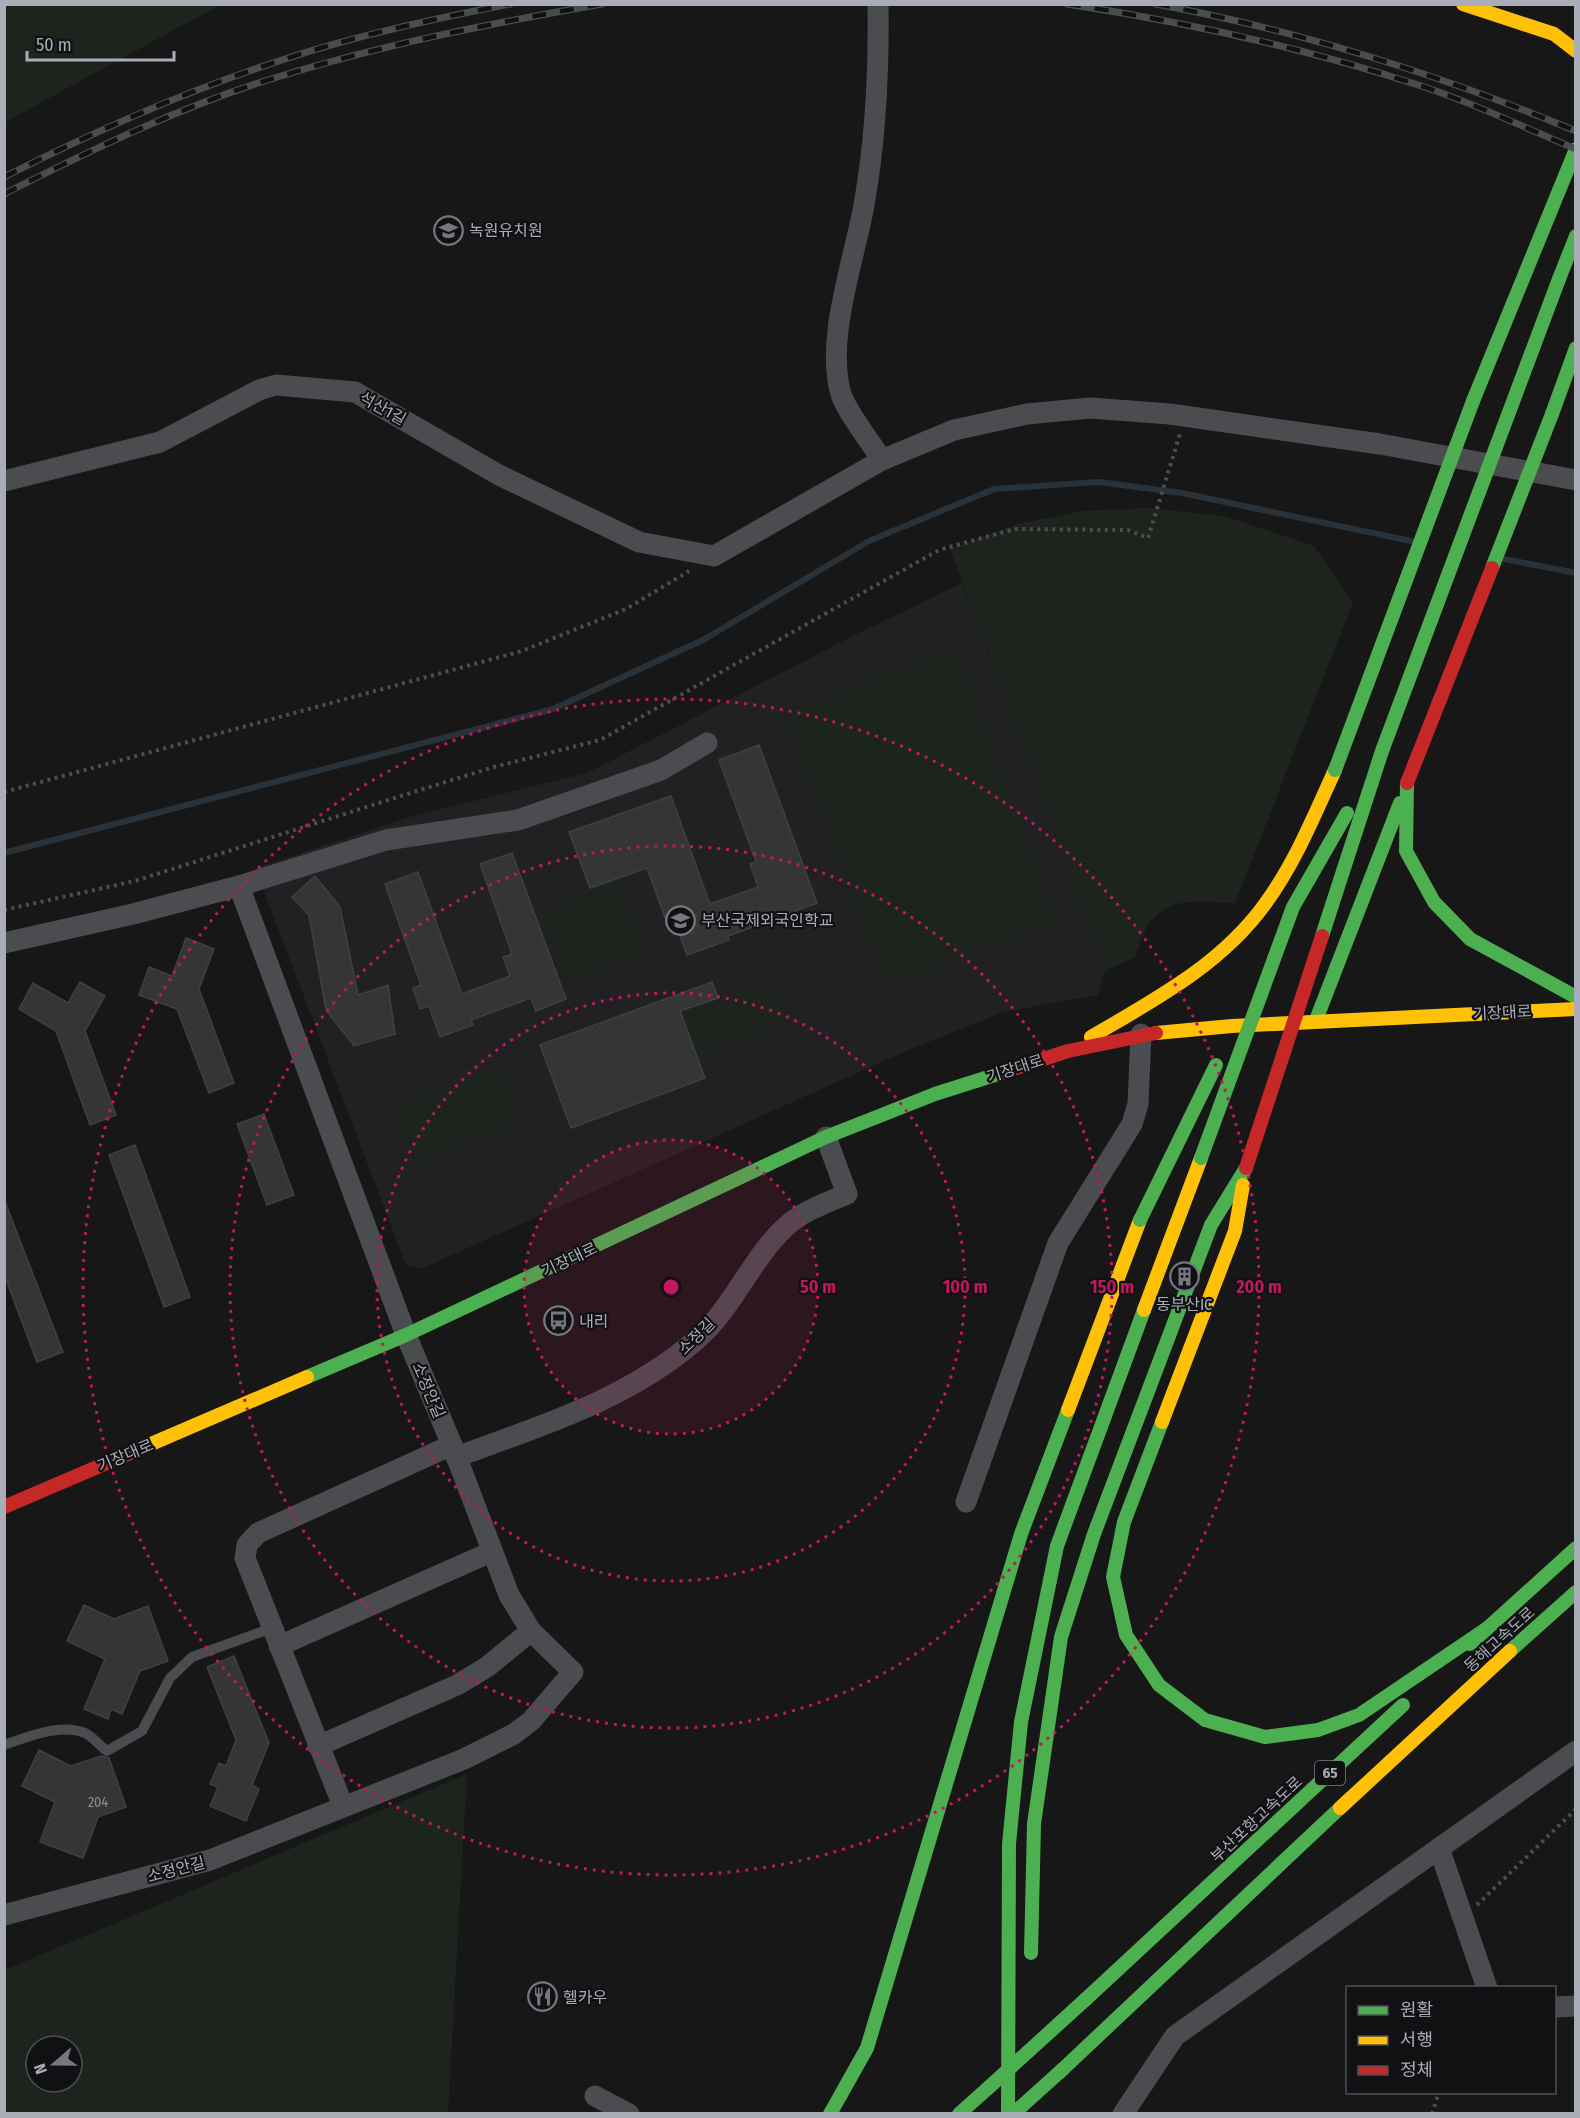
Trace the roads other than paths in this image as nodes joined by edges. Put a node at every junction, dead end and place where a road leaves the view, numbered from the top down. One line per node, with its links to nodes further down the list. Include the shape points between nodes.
1 (878, 4): 9 (street, via 865,203 836,344 836,371 841,397)
2 (1463, 4): 4 (main road)
3 (1575, 29): 4 (main road)
4 (1554, 34): 5 (main road)
5 (1575, 51)
6 (1575, 149): 14 (main road, bridge, via 1473,401)
7 (1575, 236): 13 (main road, bridge)
8 (1575, 348): 15 (main road, bridge)
9 (882, 460): 10 (street, via 954,430 1027,414 1090,408 1185,416 1380,444); 11 (street, 석산1길, via 714,556 639,542 499,475 355,392 276,385 259,390 160,442)
10 (1575, 480)
11 (4, 481)
12 (707, 743): 16 (street, via 661,770 518,820 386,840)
13 (1382, 751): 17 (main road, bridge); 26 (main road, bridge)
14 (1335, 770): 19 (main road); 24 (main road, via 1288,869 1251,923 1210,961)
15 (1407, 783): 20 (main road, via 1406,851 1434,902 1470,939); 22 (main road)
16 (239, 886): 18 (street); 27 (street, 소정안길)
17 (1293, 907): 50 (main road, bridge, via 1140,1220 1021,1534 867,2048); 52 (main road, bridge, via 1057,1546 1023,1711 1009,1844)
18 (4, 943)
19 (1258, 959)
20 (1575, 997)
21 (1575, 1009): 22 (main road, 기장대로)
22 (1316, 1020): 23 (main road, 기장대로, via 1234,1020)
23 (1141, 1034): 24 (main road, 기장대로); 29 (street, via 1138,1104 1132,1124 1058,1243)
24 (1068, 1051): 25 (main road, 기장대로, via 935,1094)
25 (826, 1137): 27 (main road, 기장대로); 28 (street, 소정길, via 847,1194 807,1212 780,1232 699,1339 644,1379 609,1398)
26 (1246, 1168): 34 (main road, via 1235,1231 1124,1521 1113,1577 1126,1635 1159,1685 1205,1720 1265,1737 1318,1730 1359,1716); 43 (main road, via 1211,1225 1094,1534 1061,1637 1034,1824)
27 (406, 1335): 28 (street, 소정안길); 30 (main road, 기장대로)
28 (454, 1451): 32 (street, 소정안길); 36 (street, via 251,1538 245,1558)
29 (966, 1502)
30 (4, 1507)
31 (1575, 1548): 34 (main road, 부산포항고속도로 / 65)
32 (491, 1552): 35 (street, 소정안길, via 509,1595); 36 (street)
33 (1575, 1592): 53 (main road, 동해고속도로 / 65, bridge)
34 (1486, 1629): 51 (main road, 부산포항고속도로 / 65, bridge)
35 (531, 1631): 38 (street, via 487,1668 457,1685); 40 (street, 소정안길, via 573,1672 531,1721 490,1748)
36 (275, 1637): 37 (lane, via 192,1657 170,1678 142,1731 107,1751 85,1733 66,1731 35,1734); 38 (street)
37 (4, 1745)
38 (318, 1746): 40 (street)
39 (1575, 1750): 41 (street)
40 (342, 1806): 42 (street, 소정안길, via 210,1860)
41 (1439, 1848): 44 (street); 55 (street, via 1175,2036)
42 (4, 1915)
43 (1030, 1971)
44 (1486, 1986)
45 (1575, 2006): 46 (street)
46 (1556, 2007)
47 (1030, 2030): 54 (main road)
48 (595, 2096): 49 (street)
49 (629, 2114)
50 (830, 2114)
51 (959, 2114)
52 (1008, 2114)
53 (1013, 2114)
54 (1030, 2114)
55 (1123, 2114)

